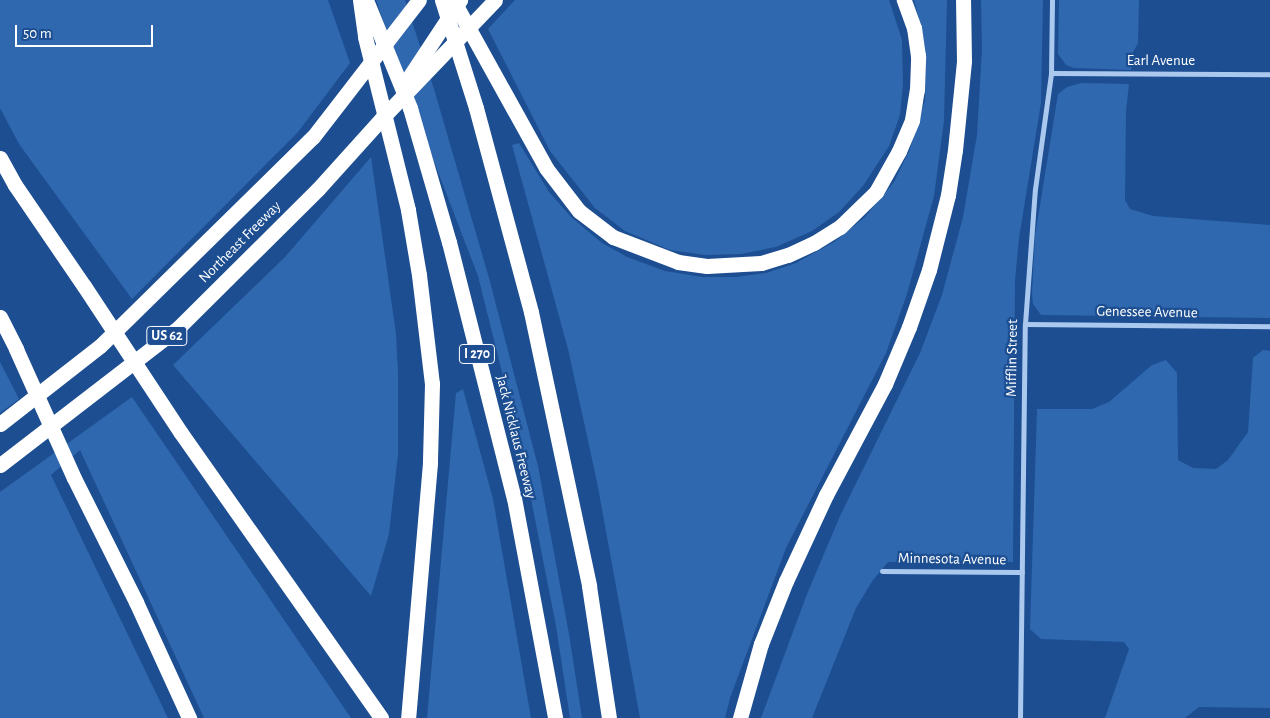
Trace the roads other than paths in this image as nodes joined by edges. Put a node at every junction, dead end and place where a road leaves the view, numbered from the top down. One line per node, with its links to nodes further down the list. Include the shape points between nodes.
1 (360, 0): 24 (highway, via 365,37 408,210 432,384 430,463)
2 (366, 0): 25 (highway, Jack Nicklaus Freeway / I 270, via 410,108 451,252 514,498)
3 (419, 0): 18 (highway, bridge, via 313,137 100,346)
4 (442, 0): 26 (highway, via 476,108 531,312 589,586)
5 (453, 0): 8 (highway, via 546,168 579,211 613,238 678,262 707,266 761,263 788,256 840,227 876,192 912,120 918,90 914,28)
6 (460, 0): 13 (highway, Northeast Freeway / US 62, bridge)
7 (495, 0): 13 (highway, bridge)
8 (904, 0)
9 (963, 0): 27 (highway, via 964,61 955,150 948,195 929,270 885,384 826,495 786,581 761,644)
10 (1052, 0): 11 (street, Mifflin Street)
11 (1052, 73): 12 (street, Earl Avenue); 16 (street, Mifflin Street, via 1035,189)
12 (1270, 74)
13 (382, 118): 19 (highway, Northeast Freeway / US 62, via 318,189 179,327)
14 (0, 158): 23 (highway, bridge, via 181,434)
15 (0, 317): 22 (highway, bridge)
16 (1025, 324): 17 (street, Genessee Avenue); 21 (street, Mifflin Street)
17 (1270, 326)
18 (0, 424)
19 (0, 465)
20 (882, 571): 21 (street, Minnesota Avenue)
21 (1022, 572): 28 (street, Mifflin Street)
22 (189, 718)
23 (381, 718)
24 (408, 718)
25 (555, 718)
26 (609, 718)
27 (740, 718)
28 (1020, 718)

